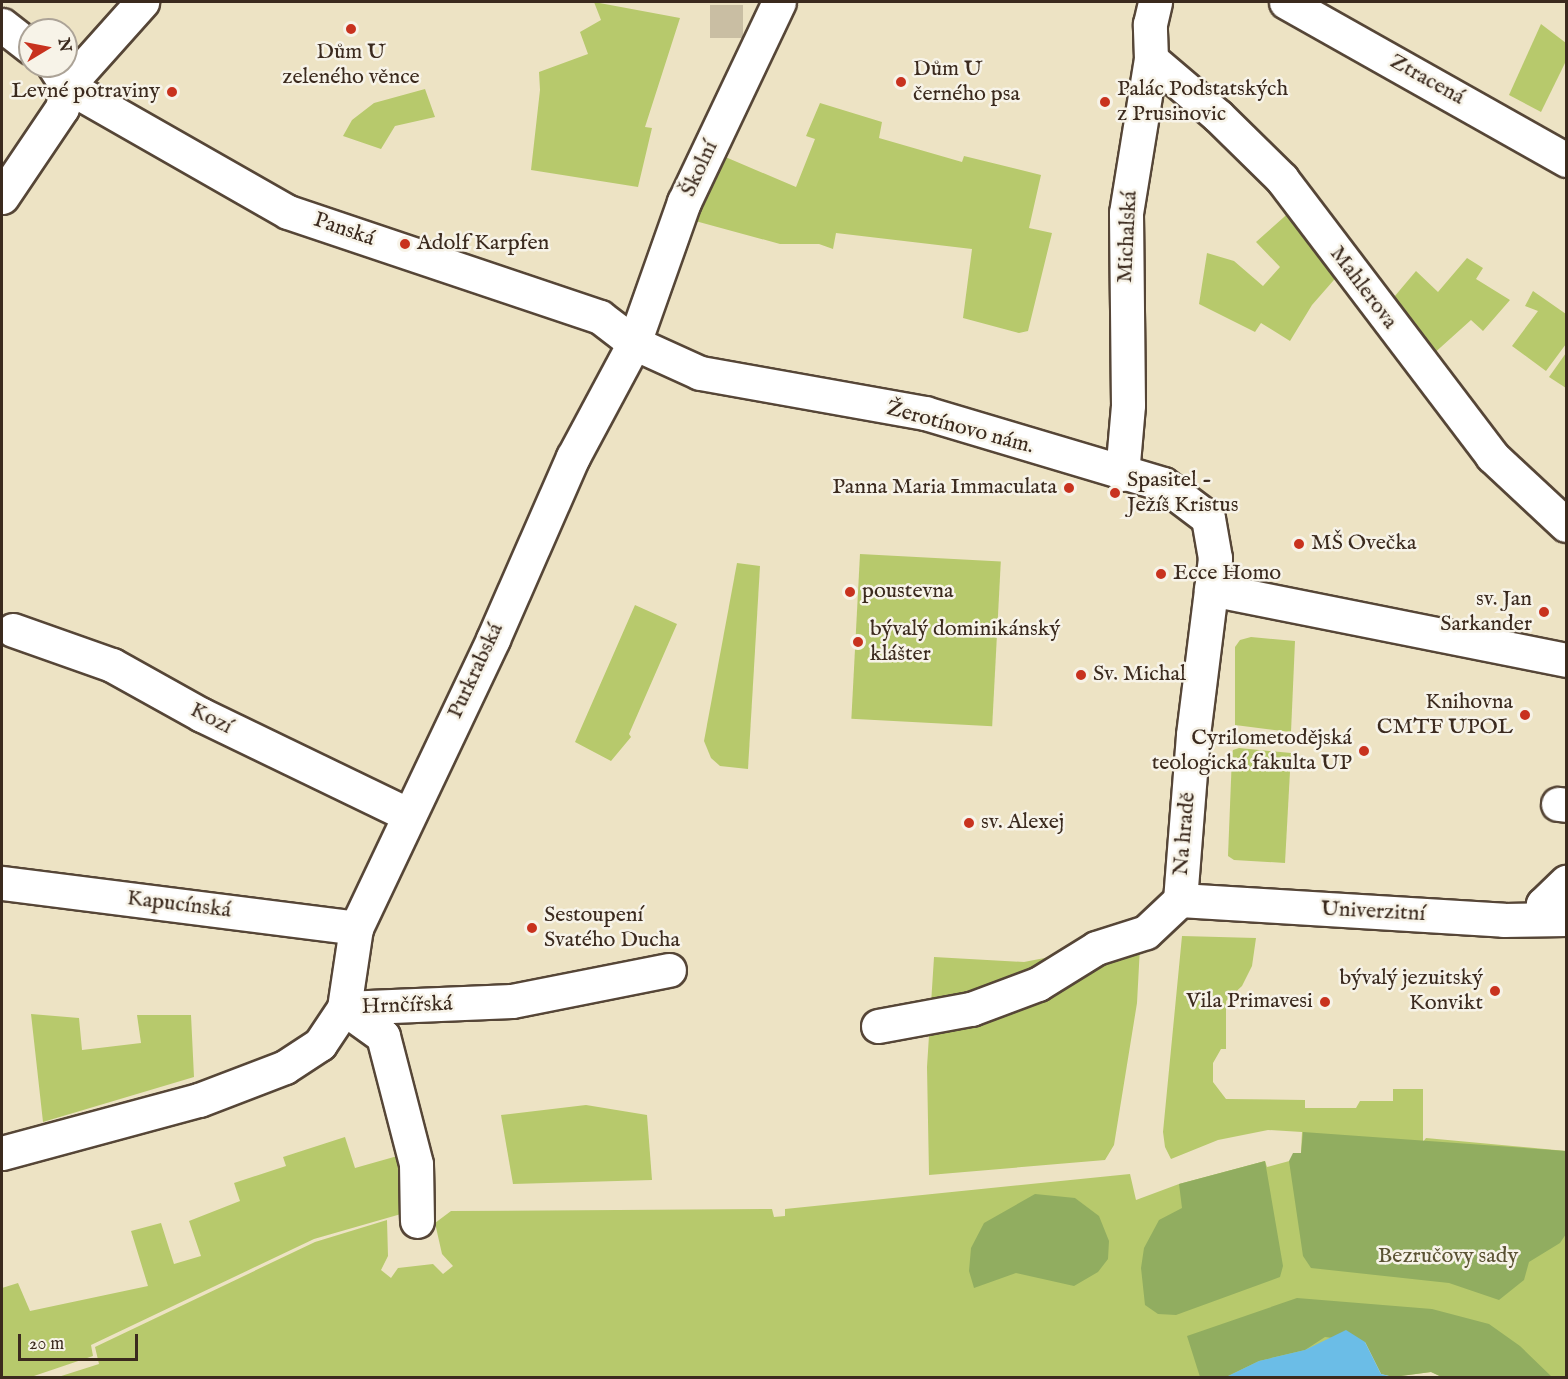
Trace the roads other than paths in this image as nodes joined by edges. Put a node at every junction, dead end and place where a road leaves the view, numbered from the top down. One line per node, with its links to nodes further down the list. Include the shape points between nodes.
1 (142, 2): 8 (street)
2 (1155, 2): 7 (street, Michalská, via 1150,24)
3 (1286, 2): 11 (street, Ztracená)
4 (770, 15): 13 (street, Školní, via 684,202)
5 (2, 25): 6 (street)
6 (18, 38)
7 (1151, 59): 14 (street, Michalská, via 1126,213 1128,405); 15 (street, Mahlerova, via 1218,116 1282,179 1492,456)
8 (78, 60)
9 (60, 78): 12 (street, via 62,108)
10 (63, 78): 13 (street, Panská, via 288,212 600,317)
11 (1566, 159)
12 (2, 197)
13 (634, 343): 14 (street, Žerotínovo nám., via 700,373 925,413); 19 (street, Purkrabská, via 573,457 493,639)
14 (1122, 474): 16 (street, Žerotínovo nám., via 1162,484 1208,518 1215,558)
15 (1566, 525)
16 (1211, 589): 18 (street); 22 (street, Na hradě)
17 (13, 630): 19 (street, Kozí, via 112,665 202,715)
18 (1566, 660)
19 (407, 814): 24 (street, Purkrabská)
20 (1566, 882): 23 (street, via 1543,904)
21 (2, 883): 24 (street, Kapucínská)
22 (1180, 900): 23 (street, Univerzitní); 27 (street, via 1146,932 1096,948 1038,984 971,1009)
23 (1553, 919)
24 (356, 928): 26 (street, Purkrabská)
25 (669, 970): 26 (street, Hrnčířská, via 512,1001)
26 (344, 1008): 28 (street, Hrnčířská, via 320,1044 285,1067 199,1100); 29 (street, via 383,1036 416,1164)
27 (878, 1026)
28 (2, 1153)
29 (417, 1221)

